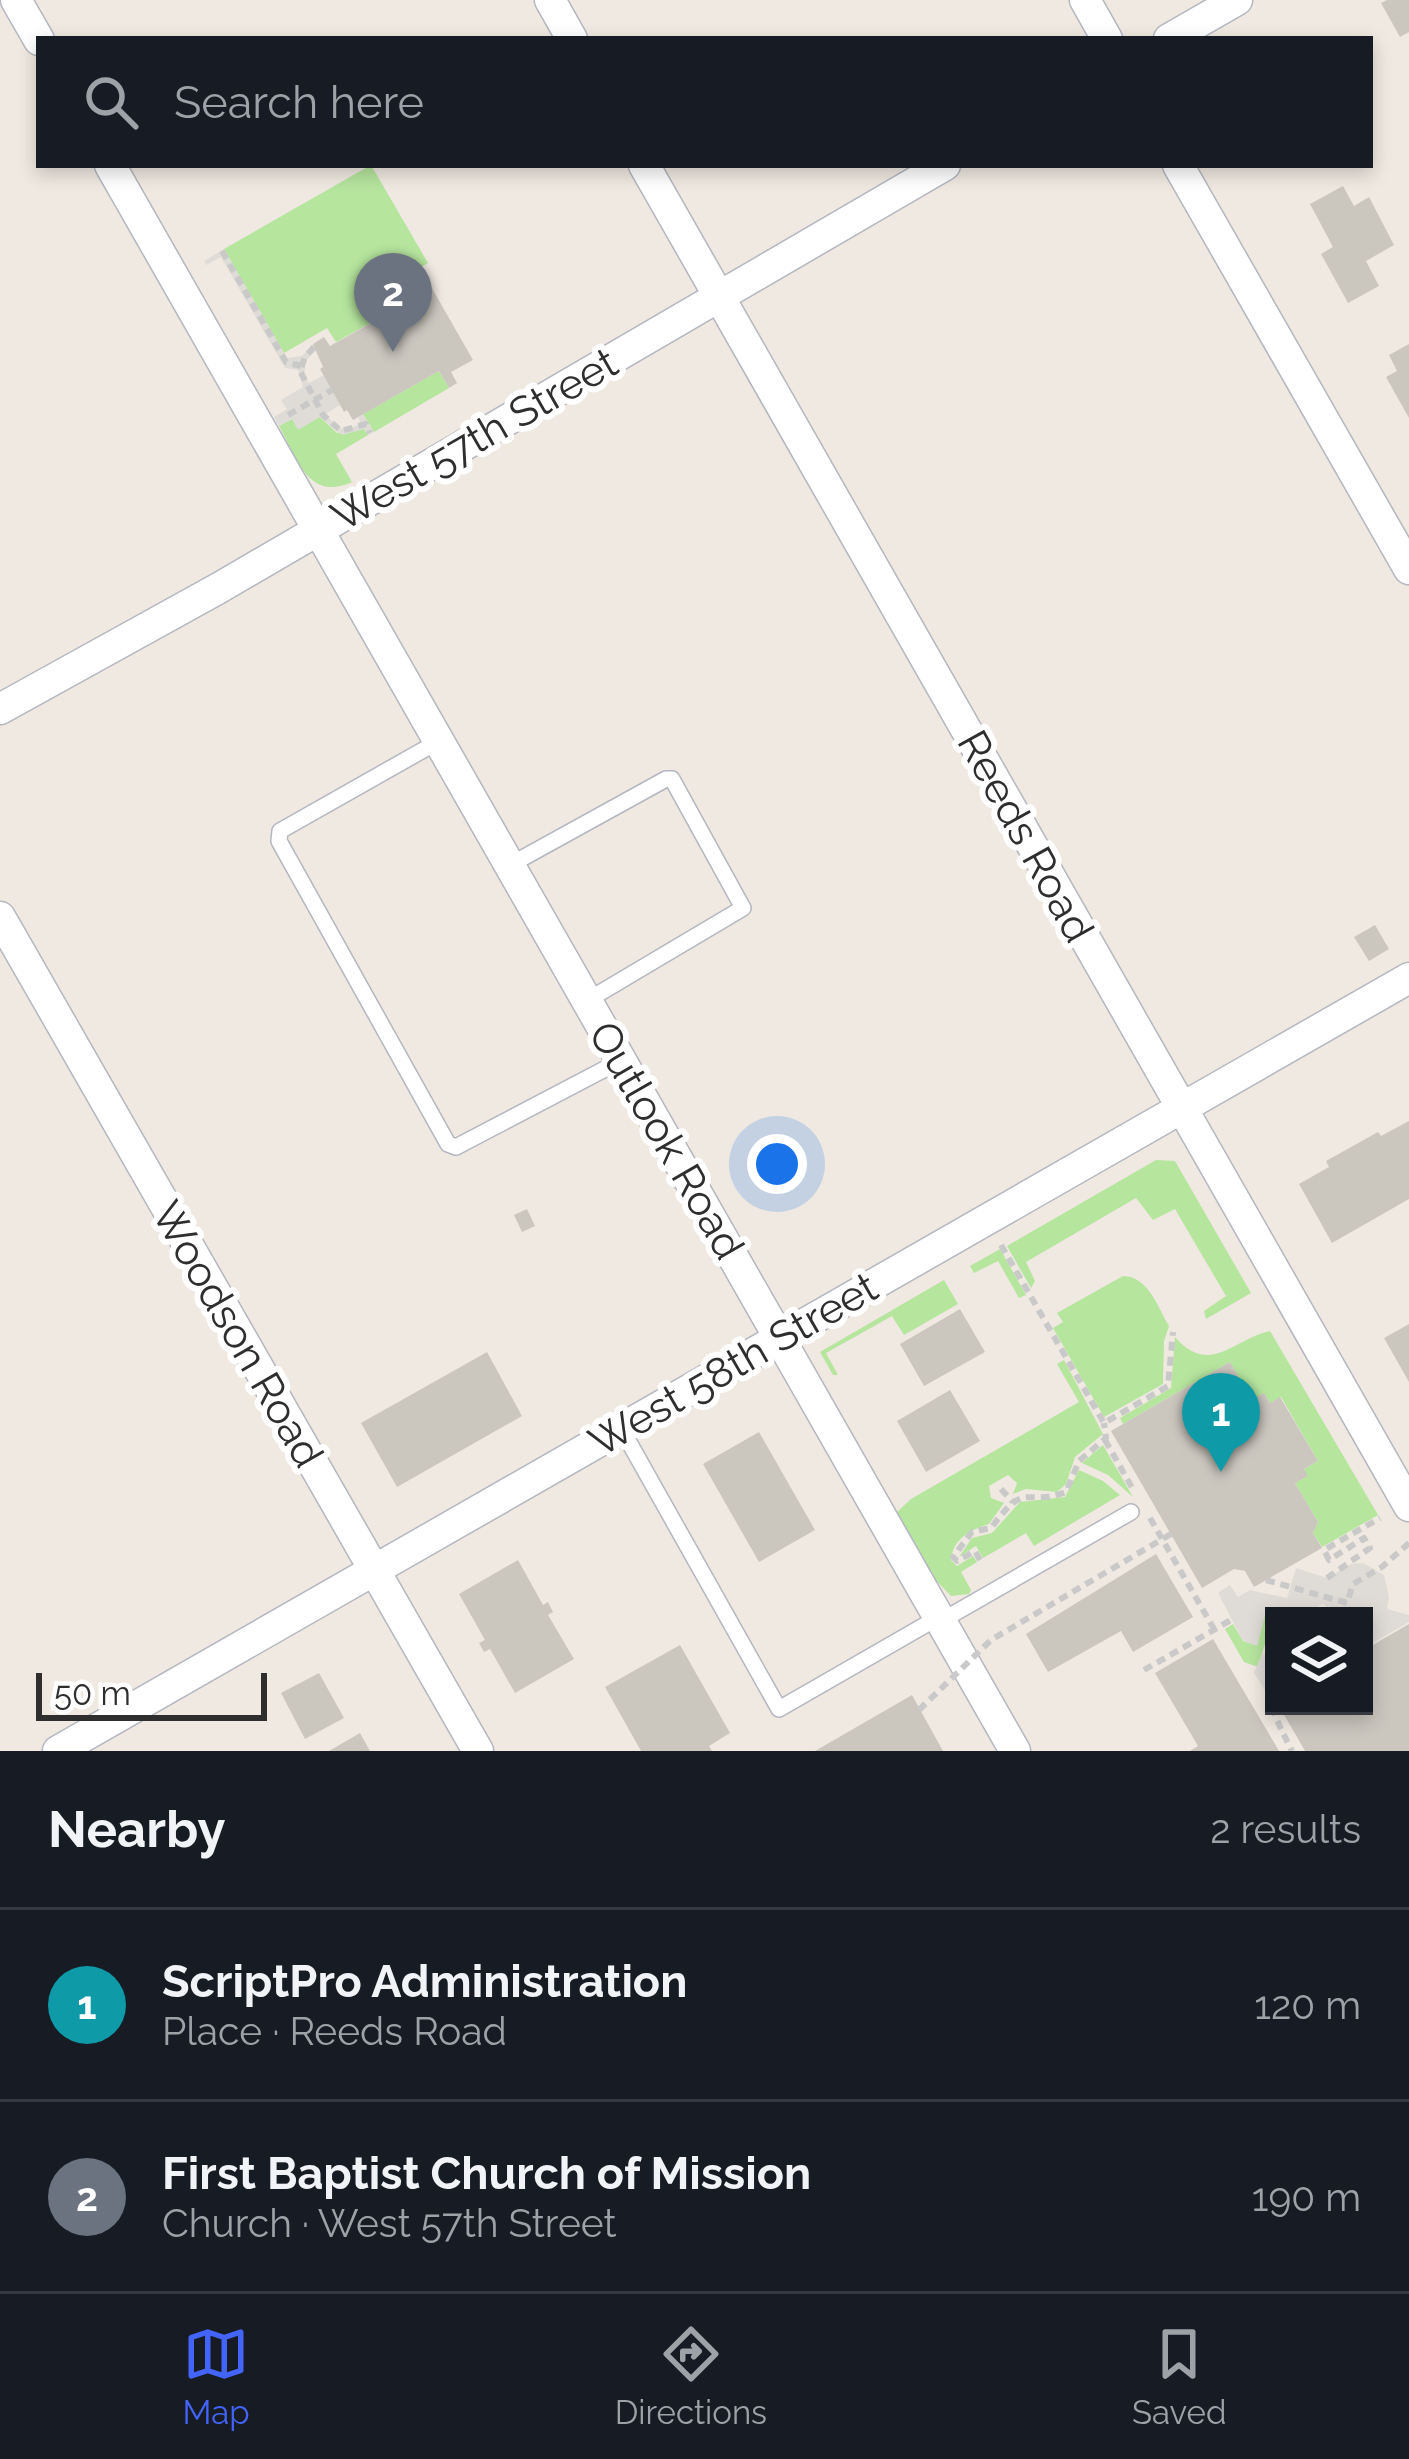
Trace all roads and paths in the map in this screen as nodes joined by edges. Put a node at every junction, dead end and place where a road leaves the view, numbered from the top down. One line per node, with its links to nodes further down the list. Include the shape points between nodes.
1 (16, 0): 5 (street)
2 (550, 0): 6 (street)
3 (1085, 0): 7 (street)
4 (1237, 0): 8 (street)
5 (37, 36)
6 (570, 36)
7 (1105, 36)
8 (1174, 36)
9 (112, 168): 23 (street, Outlook Road)
10 (646, 168): 14 (street, Reeds Road)
11 (940, 168): 14 (street, West 57th Street)
12 (1180, 168): 24 (street)
13 (222, 250): 16 (path, via 286,362)
14 (719, 296): 23 (street, West 57th Street); 32 (street, Reeds Road)
15 (314, 347): 16 (path)
16 (301, 366): 18 (path)
17 (332, 390): 18 (path)
18 (314, 400): 19 (path); 21 (path, via 337,429)
19 (289, 415)
20 (361, 416): 21 (path)
21 (366, 424): 22 (path)
22 (370, 433)
23 (318, 530): 25 (street, West 57th Street); 26 (street, Outlook Road)
24 (1409, 569)
25 (0, 710)
26 (439, 740): 27 (street, Outlook Road); 31 (lane, via 280,831 279,841 448,1144 456,1147)
27 (510, 865): 30 (street, Outlook Road); 30 (lane, via 672,779 742,908)
28 (0, 917): 49 (street, Woodson Road)
29 (1409, 978): 32 (street, West 58th Street)
30 (587, 1000): 31 (street, Outlook Road)
31 (622, 1060): 35 (street, Outlook Road)
32 (1181, 1107): 35 (street, West 58th Street); 44 (street, Reeds Road)
33 (1001, 1245): 36 (path)
34 (1173, 1332): 38 (path, via 1168,1386)
35 (780, 1337): 39 (street, West 58th Street); 52 (street, Outlook Road)
36 (1064, 1354): 37 (path); 38 (path)
37 (1055, 1360)
38 (1103, 1423): 40 (path)
39 (621, 1427): 49 (street, West 58th Street); 52 (lane, via 779,1709)
40 (1105, 1439): 42 (path); 43 (path, via 1079,1461 1066,1492)
41 (1001, 1489): 43 (path)
42 (1136, 1494)
43 (1012, 1502): 48 (path, via 953,1557 974,1552)
44 (1396, 1511): 50 (path, via 1324,1550 1329,1560 1364,1538 1370,1549)
45 (1139, 1513): 52 (lane); 54 (path)
46 (1172, 1534): 56 (path, bridge, via 991,1640)
47 (1409, 1543): 51 (path, via 1353,1584 1347,1603)
48 (980, 1560)
49 (374, 1570): 58 (street, West 58th Street); 59 (street, Woodson Road)
50 (1327, 1578)
51 (1266, 1580)
52 (940, 1619): 60 (street, Outlook Road)
53 (1231, 1619): 54 (path)
54 (1214, 1629): 55 (path)
55 (1144, 1670)
56 (919, 1709)
57 (1276, 1715): 61 (path)
58 (58, 1751)
59 (478, 1751)
60 (1015, 1751)
61 (1292, 1751)

